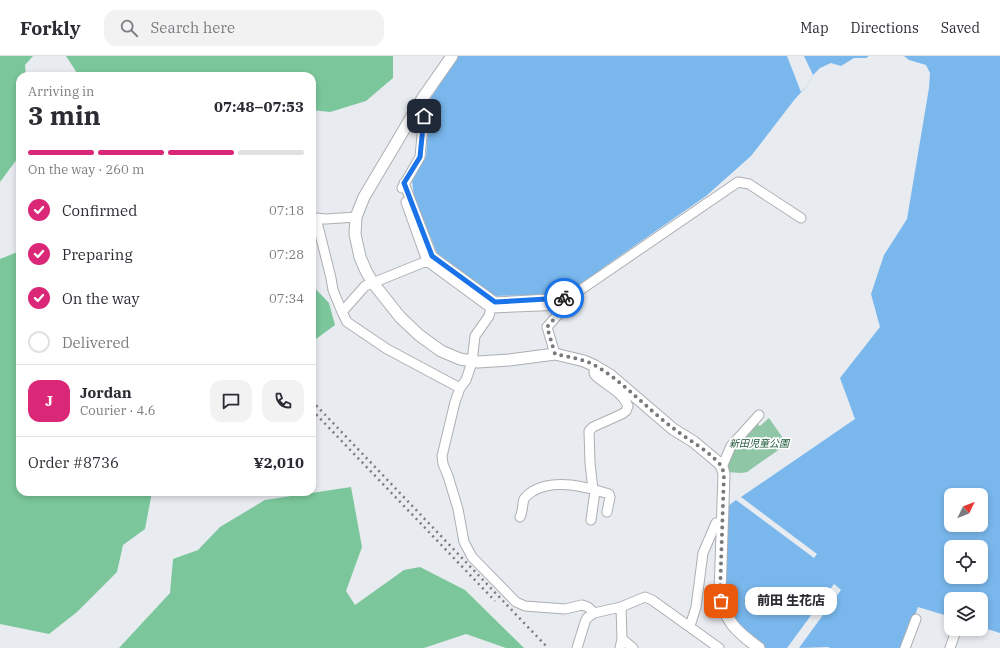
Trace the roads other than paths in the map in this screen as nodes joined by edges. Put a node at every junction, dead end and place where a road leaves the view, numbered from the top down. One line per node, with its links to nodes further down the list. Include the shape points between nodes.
1 (452, 56): 2 (main road)
2 (422, 99): 3 (street, via 425,103 420,157); 4 (main road, via 364,197)
3 (404, 183): 6 (street, via 402,193); 8 (street, via 432,256 495,302)
4 (356, 217): 7 (main road, via 360,256); 10 (street, via 316,218 333,290)
5 (801, 218): 8 (street, via 749,184 738,182)
6 (427, 261): 7 (street); 9 (street)
7 (373, 283): 10 (street, via 365,286); 12 (main road, via 419,335 441,350)
8 (565, 302): 9 (street); 11 (street, via 563,309 547,327)
9 (492, 308): 12 (street, via 475,336)
10 (342, 312): 14 (street, via 347,322 387,349)
11 (555, 354): 12 (main road); 13 (main road)
12 (472, 362): 14 (street, via 466,380)
13 (595, 366): 16 (main road, via 610,375); 17 (street, via 595,375 619,394 628,406 622,414 593,426 589,431)
14 (460, 388): 23 (street, via 442,464 458,509 464,542 472,557 516,602 525,606 565,609 582,605)
15 (759, 415): 16 (street, via 731,446)
16 (722, 467): 21 (main road)
17 (594, 490): 18 (street, via 610,495); 19 (street, via 568,485 540,488 524,498); 20 (street)
18 (607, 512)
19 (520, 517)
20 (591, 520)
21 (722, 522): 25 (street, via 716,523 705,547 696,607); 32 (main road, via 721,601 726,617 734,627)
22 (620, 607): 23 (street); 25 (street, via 644,597); 27 (street)
23 (594, 613): 28 (street, via 584,622)
24 (916, 619): 33 (street)
25 (690, 626): 31 (street)
26 (954, 636): 34 (street)
27 (622, 639): 29 (street); 30 (street)
28 (577, 648)
29 (620, 648)
30 (633, 648)
31 (719, 648)
32 (759, 648)
33 (905, 648)
34 (950, 648)

